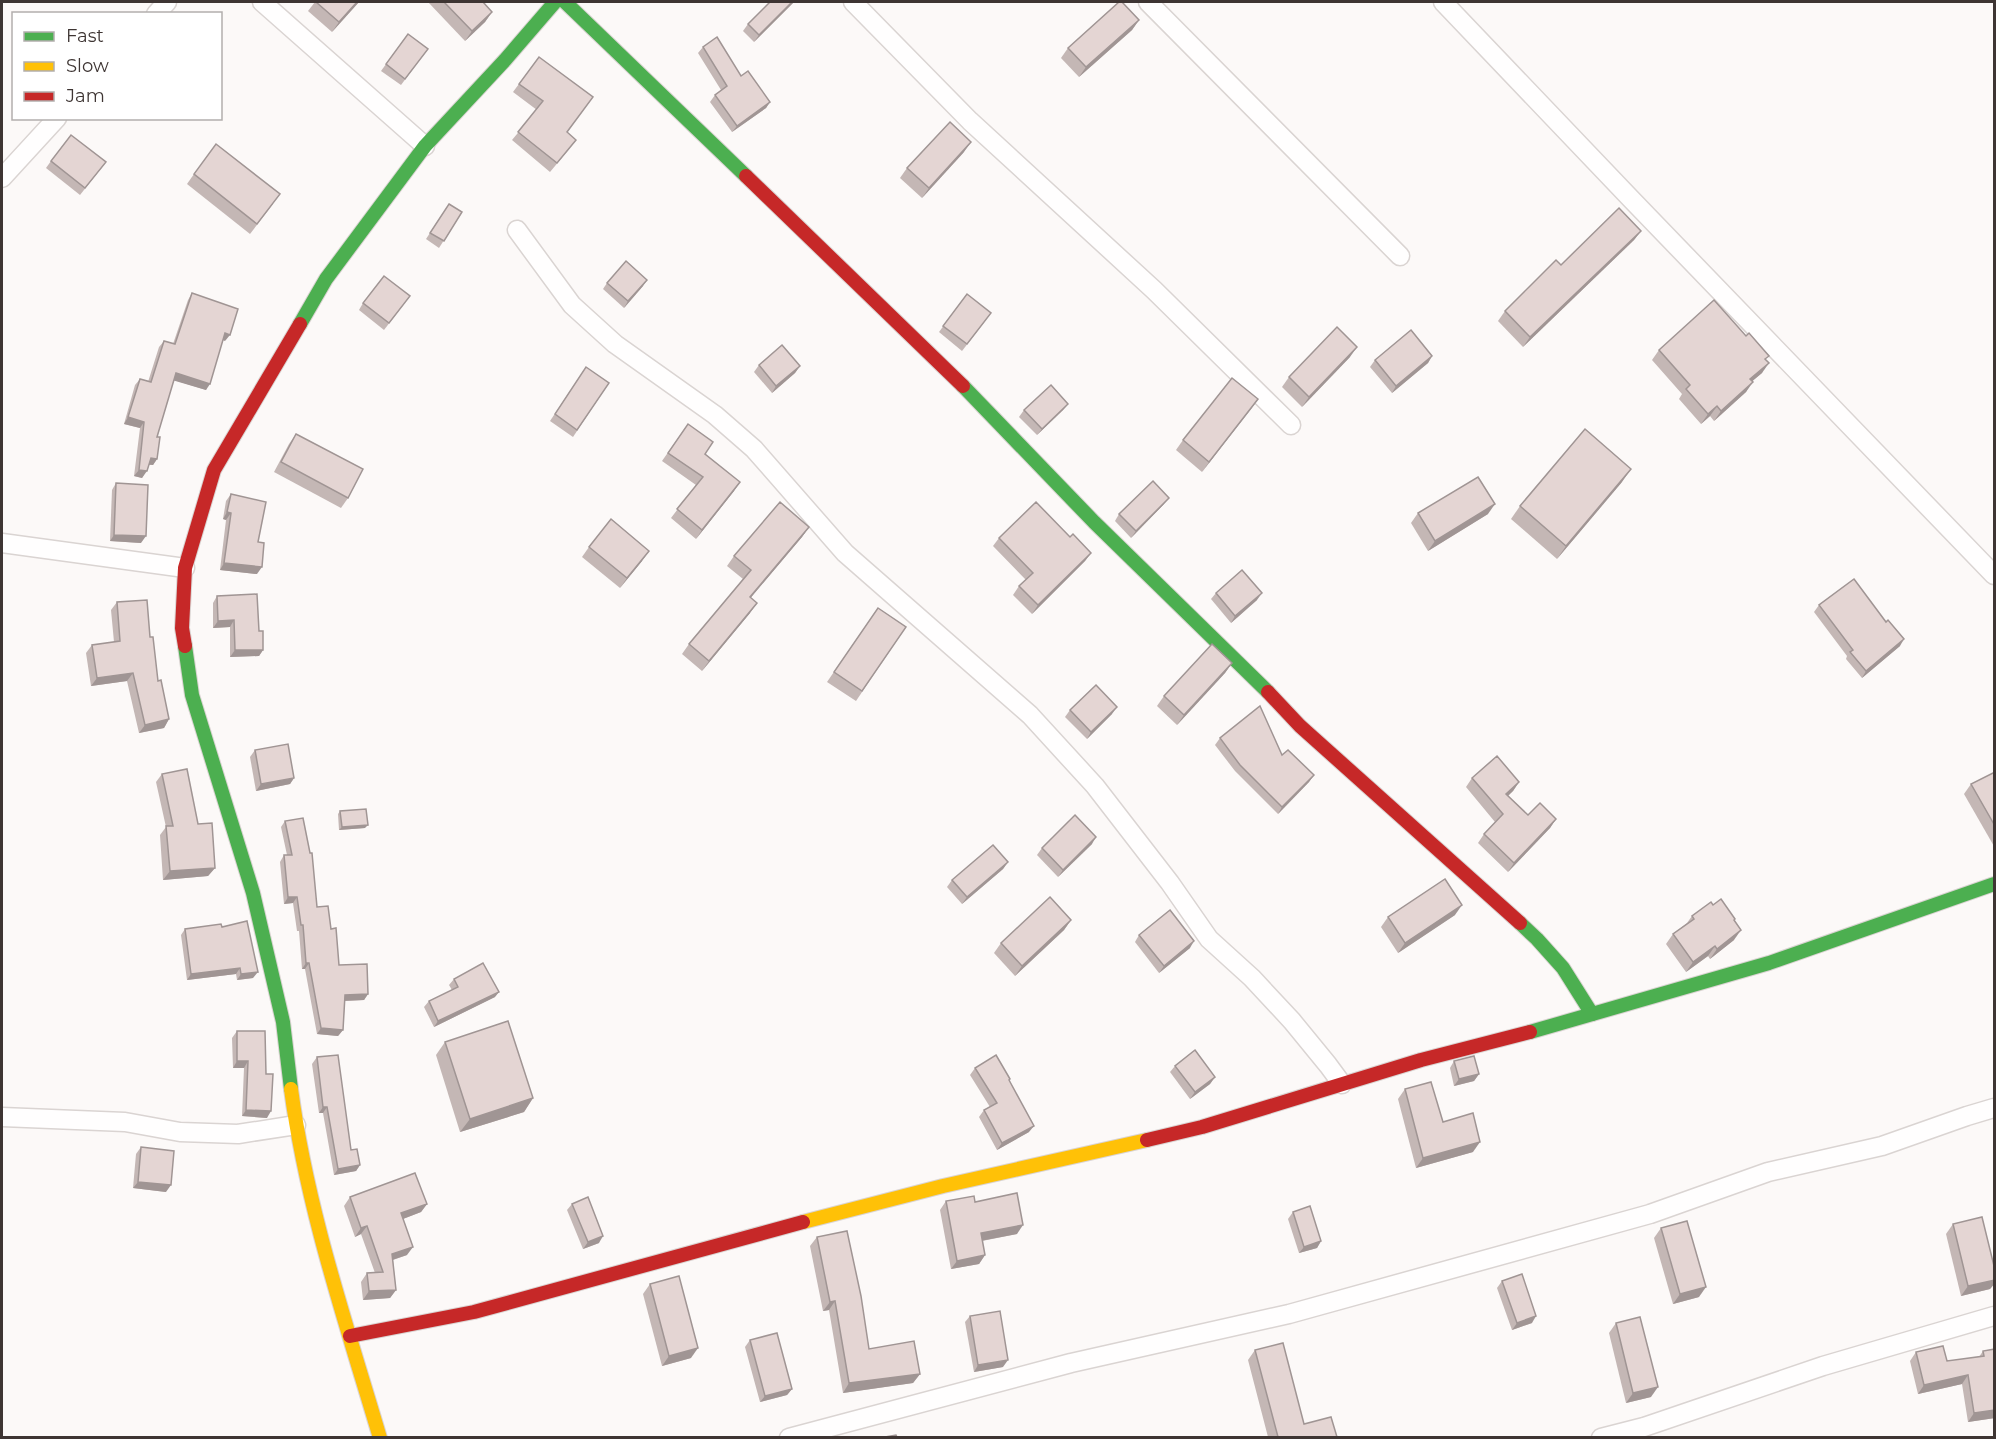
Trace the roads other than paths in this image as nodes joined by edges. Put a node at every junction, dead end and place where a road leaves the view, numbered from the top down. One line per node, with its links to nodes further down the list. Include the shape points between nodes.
1 (262, 2): 8 (street)
2 (555, 2): 8 (street)
3 (565, 2): 17 (street, via 942,364 1094,522 1300,726 1537,939 1563,968)
4 (853, 2): 12 (street, via 970,121 1154,290)
5 (1148, 2): 11 (street)
6 (1443, 2): 15 (street)
7 (55, 120): 9 (street)
8 (424, 146): 14 (street, via 326,279 214,470)
9 (2, 178)
10 (517, 230): 18 (street, via 572,305 615,344 715,415 754,449 845,553 1030,715 1095,786 1209,939 1276,1004)
11 (1400, 256)
12 (1291, 425)
13 (2, 543): 14 (street)
14 (185, 568): 21 (street, via 182,628 192,695 253,893 283,1022)
15 (1995, 574)
16 (1995, 885): 17 (street, via 1769,963)
17 (1592, 1014): 18 (street)
18 (1342, 1084): 23 (street, via 1202,1127 876,1203 474,1312)
19 (1995, 1108): 25 (street, via 1881,1146 1768,1172 1650,1214 1311,1308 1071,1364)
20 (2, 1117): 21 (street, via 125,1122 180,1132 238,1134)
21 (296, 1125): 23 (street, via 315,1216)
22 (1995, 1317): 26 (street, via 1823,1366 1644,1427)
23 (350, 1336): 24 (street)
24 (380, 1437)
25 (789, 1437)
26 (1601, 1437)

